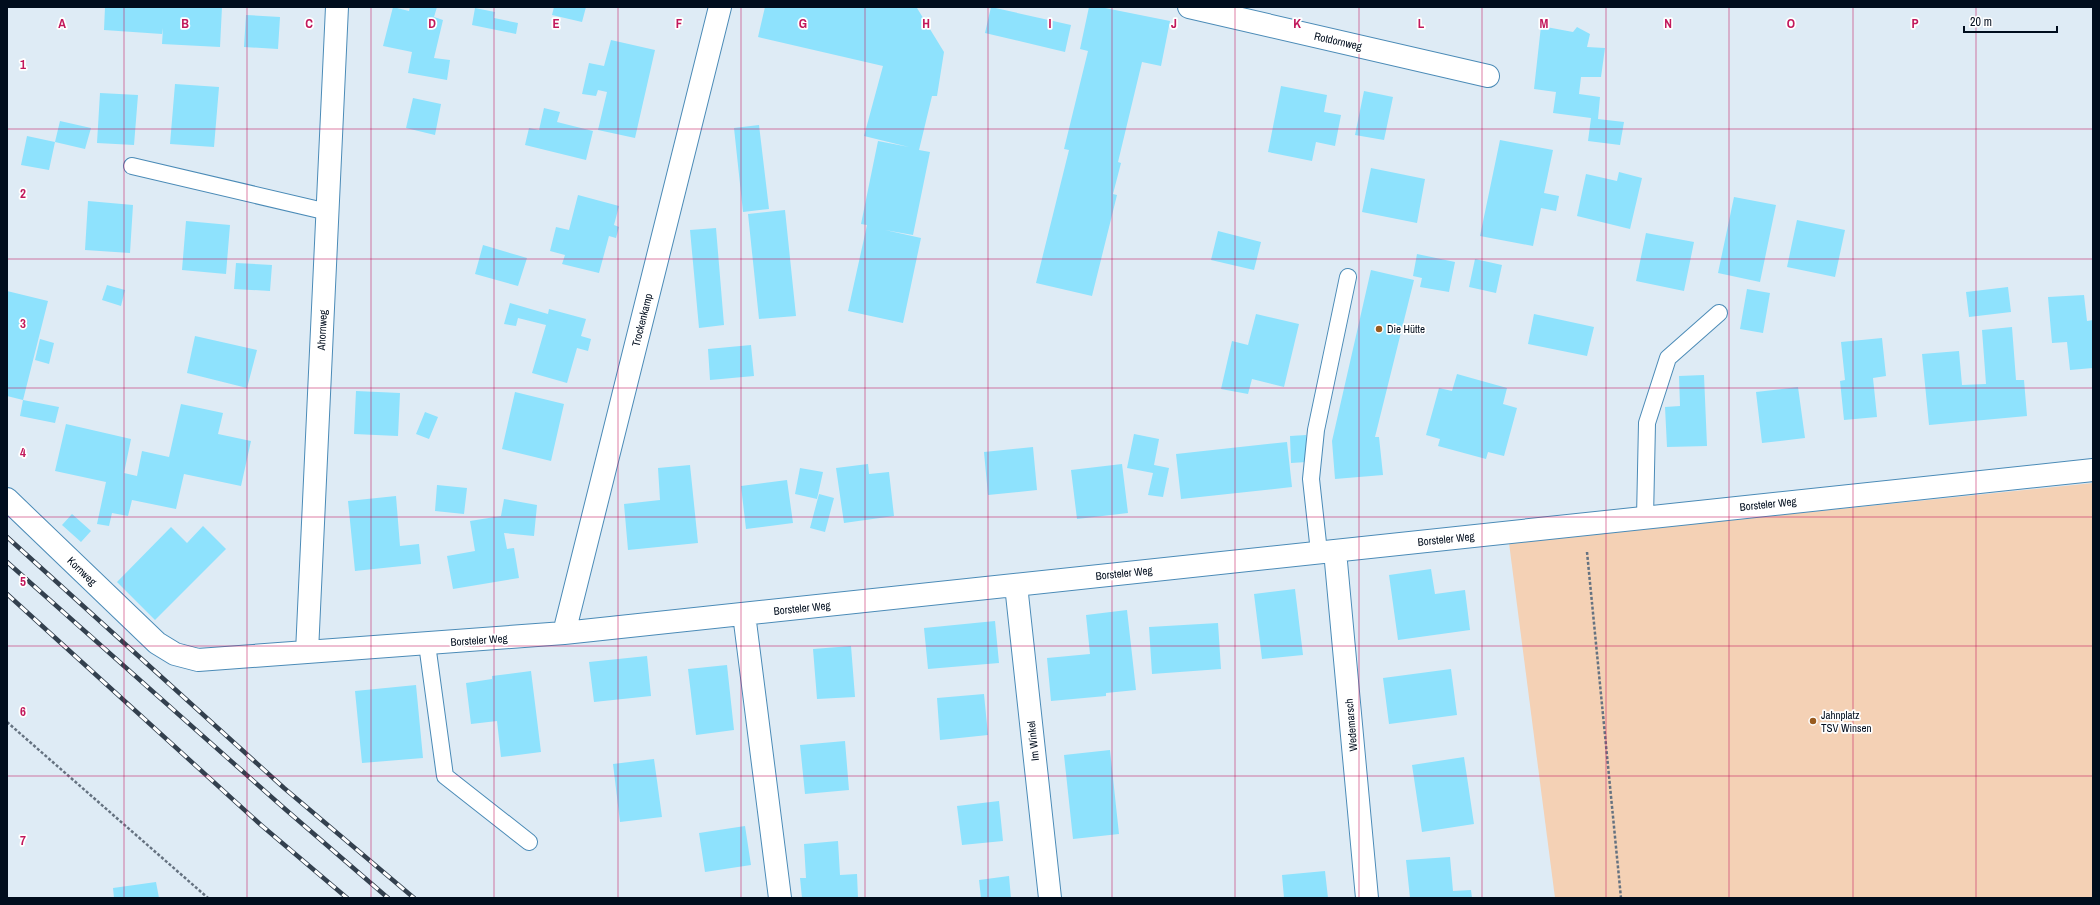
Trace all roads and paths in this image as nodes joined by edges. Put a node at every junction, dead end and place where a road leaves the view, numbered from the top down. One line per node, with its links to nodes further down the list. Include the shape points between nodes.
1 (337, 7): 6 (street, Ahornweg)
2 (720, 7): 16 (street, Trockenkamp)
3 (1189, 7): 4 (street, Rotdornweg)
4 (1488, 76)
5 (132, 166): 6 (lane)
6 (328, 212): 19 (street, Ahornweg)
7 (1348, 277): 13 (lane, via 1316,430 1311,479)
8 (1719, 313): 11 (lane, via 1668,358 1647,423)
9 (2093, 470): 11 (street, Borsteler Weg)
10 (7, 499): 17 (street, Kornweg)
11 (1646, 518): 12 (street, Borsteler Weg)
12 (1585, 524): 13 (street, Borsteler Weg); 26 (path)
13 (1327, 552): 14 (street, Borsteler Weg); 25 (street, Wedemarsch)
14 (1016, 585): 15 (street, Borsteler Weg); 24 (street, Im Winkel)
15 (744, 614): 16 (street, Borsteler Weg); 23 (street)
16 (564, 633): 18 (street, Borsteler Weg)
17 (157, 643): 19 (street, Borsteler Weg, via 175,654 198,660)
18 (427, 644): 19 (street, Borsteler Weg); 21 (lane, via 445,776)
19 (307, 652)
20 (7, 722): 22 (path)
21 (529, 842)
22 (208, 898)
23 (780, 898)
24 (1050, 898)
25 (1367, 898)
26 (1621, 898)

